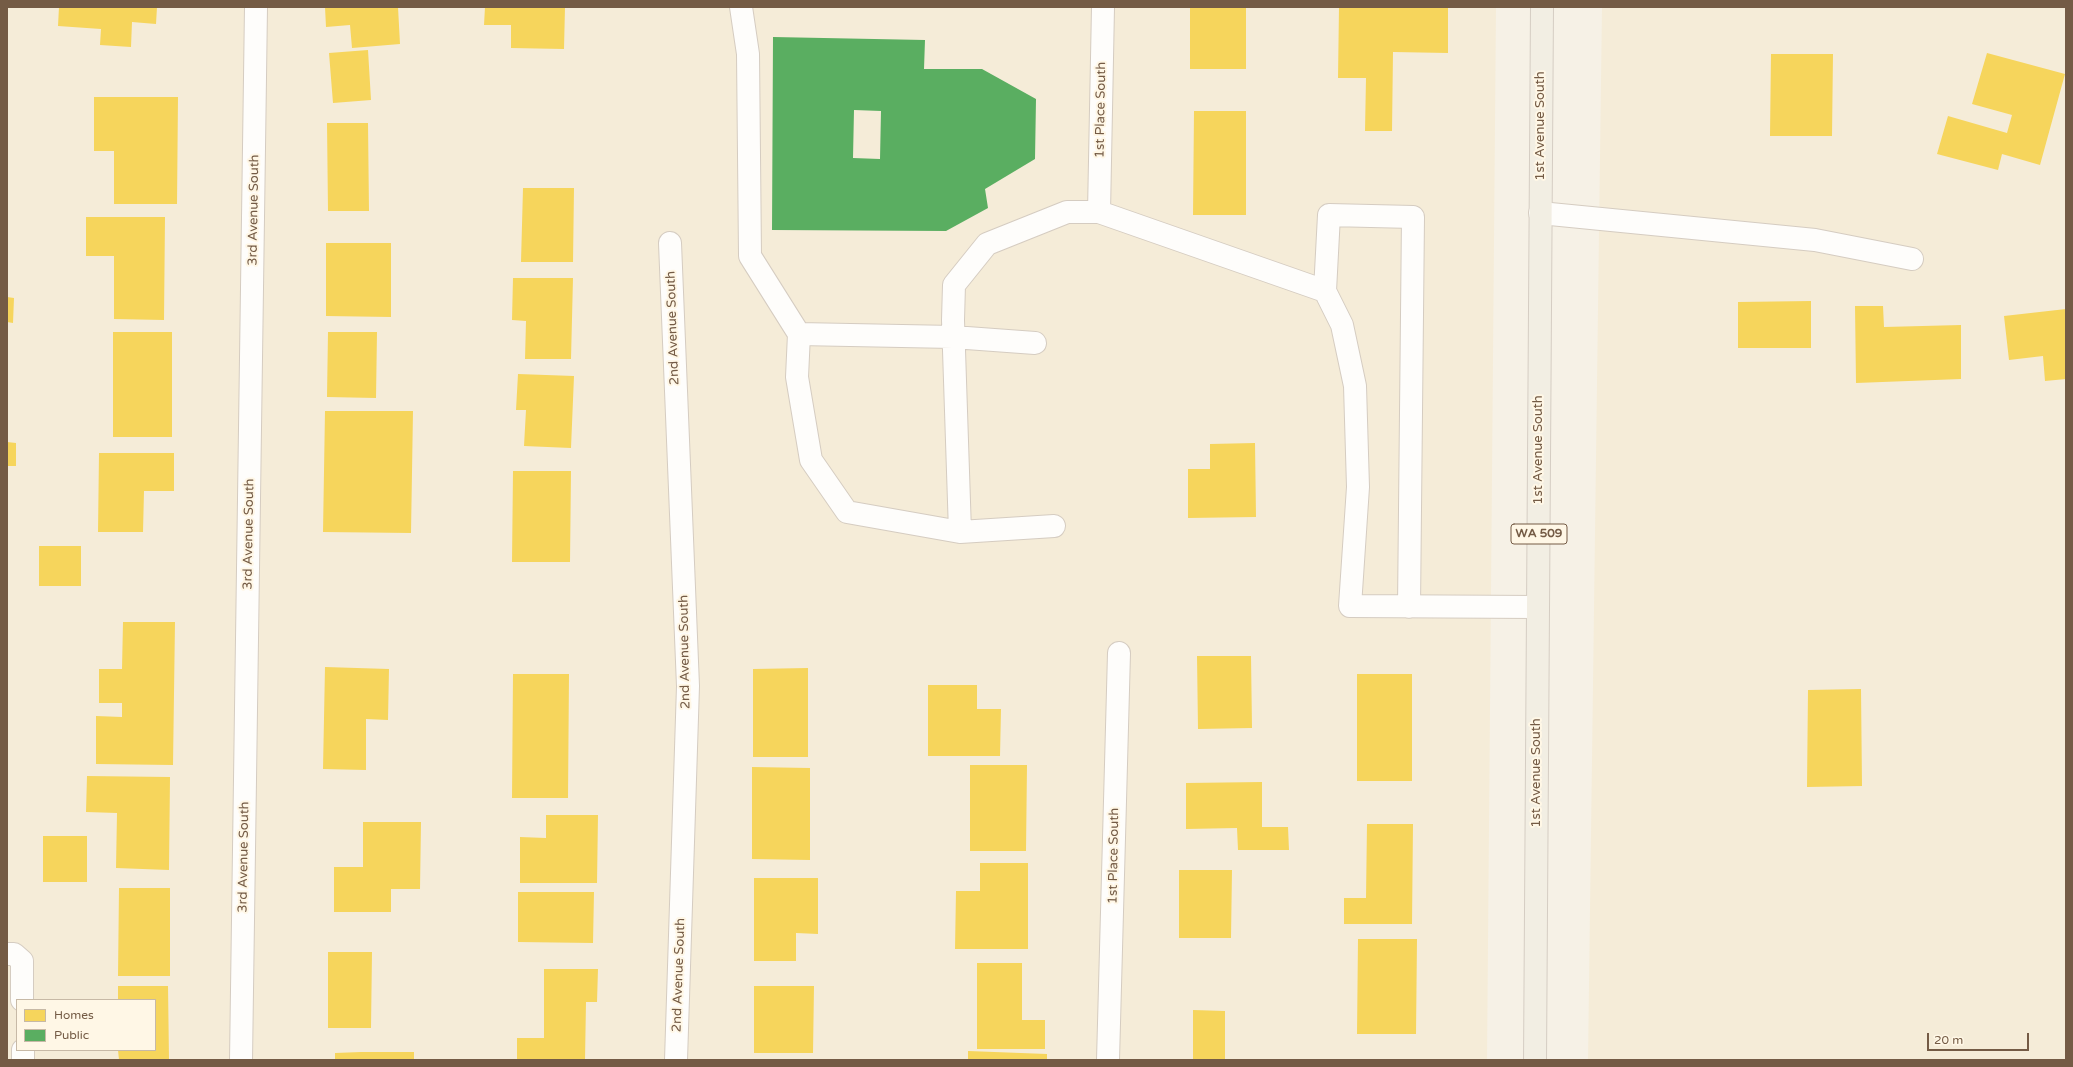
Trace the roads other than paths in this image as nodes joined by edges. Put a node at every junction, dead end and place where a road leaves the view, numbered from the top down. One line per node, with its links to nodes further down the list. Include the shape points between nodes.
1 (256, 7): 20 (street, 3rd Avenue South)
2 (741, 7): 10 (street, via 748,54 750,256)
3 (1103, 7): 5 (street, 1st Place South)
4 (1542, 7): 6 (main road, 1st Avenue South / WA 509)
5 (1099, 212): 9 (street); 11 (street, via 1067,212 987,244 954,285)
6 (1540, 213): 8 (street, via 1815,240); 16 (main road, 1st Avenue South / WA 509)
7 (670, 243): 21 (street, 2nd Avenue South, via 688,686)
8 (1912, 258)
9 (1325, 291): 15 (street, via 1342,325 1355,386 1358,487 1350,606); 15 (street, via 1329,216 1413,217)
10 (798, 334): 11 (street); 14 (street, via 797,377 811,460 847,512)
11 (954, 337): 12 (street); 14 (street)
12 (1035, 344)
13 (1054, 526): 14 (street)
14 (960, 532)
15 (1409, 607): 16 (street)
16 (1538, 607): 23 (main road, 1st Avenue South / WA 509)
17 (1119, 653): 22 (street, 1st Place South)
18 (7, 954): 19 (street, via 14,954 22,961)
19 (22, 999)
20 (241, 1060)
21 (676, 1060)
22 (1108, 1060)
23 (1535, 1060)

